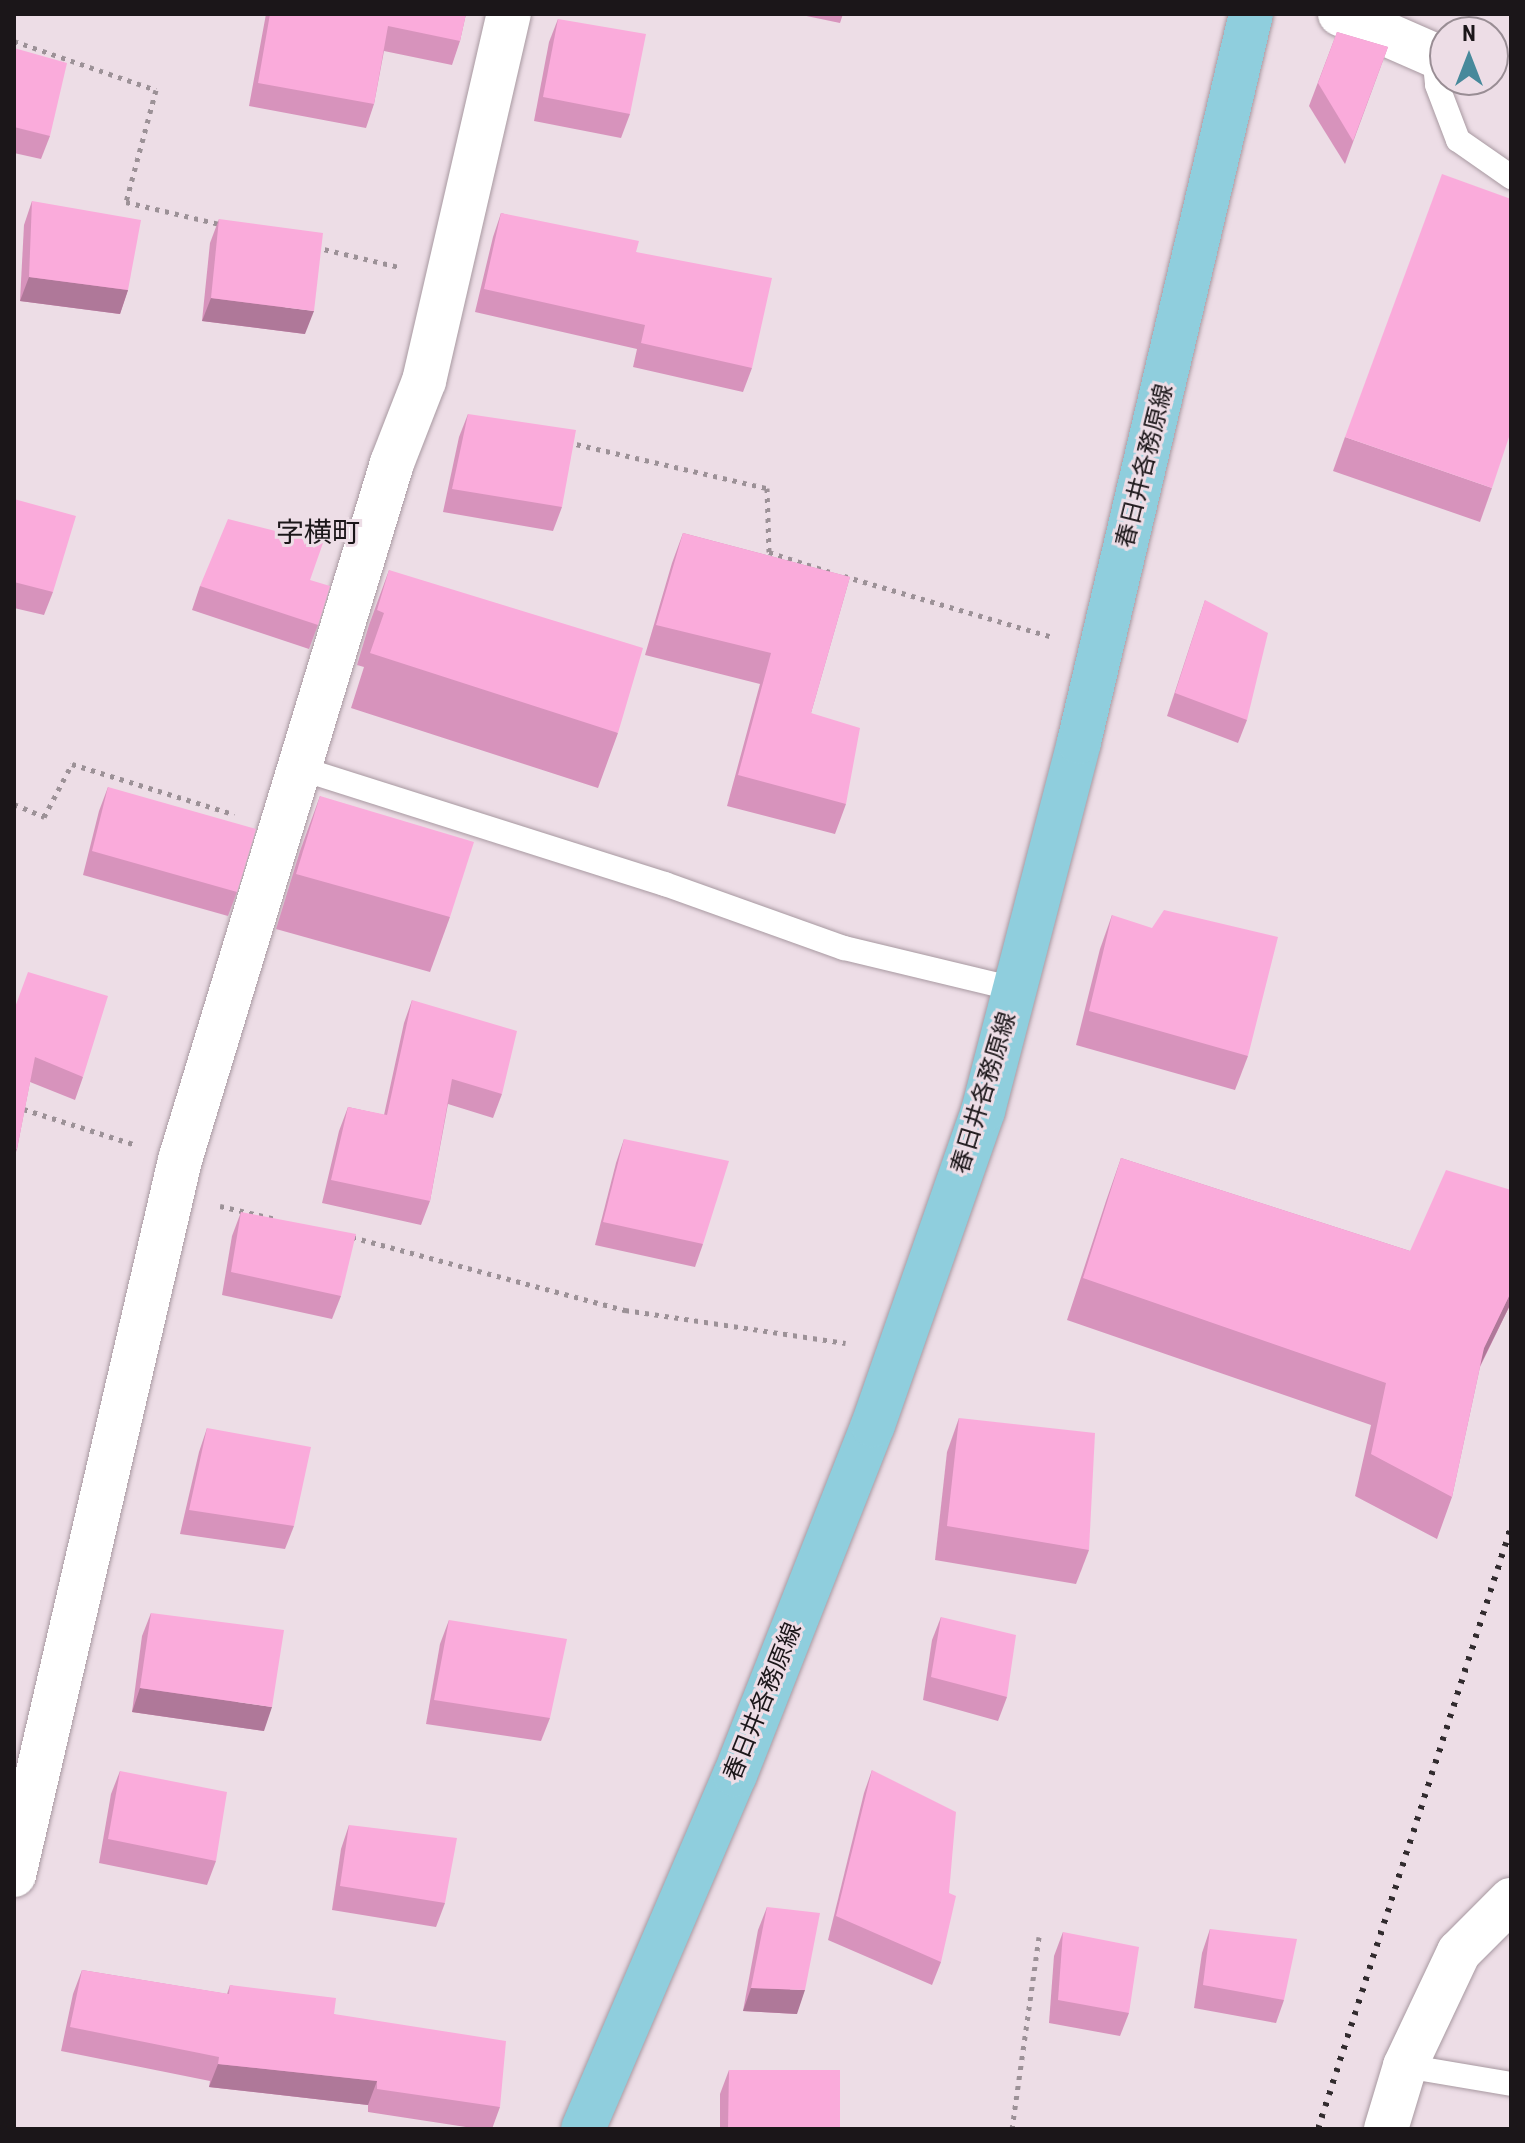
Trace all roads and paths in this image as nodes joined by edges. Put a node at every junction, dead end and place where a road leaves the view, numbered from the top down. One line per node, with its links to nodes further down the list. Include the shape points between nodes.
1 (509, 14): 10 (street)
2 (1251, 14): 12 (main road, 春日井各務原線)
3 (1340, 14): 5 (street)
4 (14, 41): 8 (path, via 156,90 126,202)
5 (1429, 53)
6 (1441, 96): 7 (lane, via 1458,140)
7 (1511, 177)
8 (232, 227)
9 (309, 246): 10 (path)
10 (446, 279): 13 (street, via 424,381 392,463)
11 (552, 439): 12 (path, via 767,488 769,552)
12 (1101, 651): 16 (main road, 春日井各務原線)
13 (299, 768): 15 (street); 16 (lane, via 665,884 844,948)
14 (14, 804): 15 (path, via 44,817 72,764)
15 (281, 829): 18 (street)
16 (1015, 989): 27 (main road, 春日井各務原線, via 983,1111 873,1425 735,1775)
17 (14, 1106): 18 (path)
18 (176, 1177): 19 (path); 22 (street)
19 (280, 1220)
20 (342, 1235): 21 (path, via 625,1310)
21 (846, 1343)
22 (14, 1875)
23 (1511, 1900): 25 (street, via 1459,1952)
24 (1039, 1937): 28 (path)
25 (1405, 2066): 26 (lane); 29 (street)
26 (1511, 2084)
27 (583, 2129)
28 (1012, 2129)
29 (1386, 2129)

